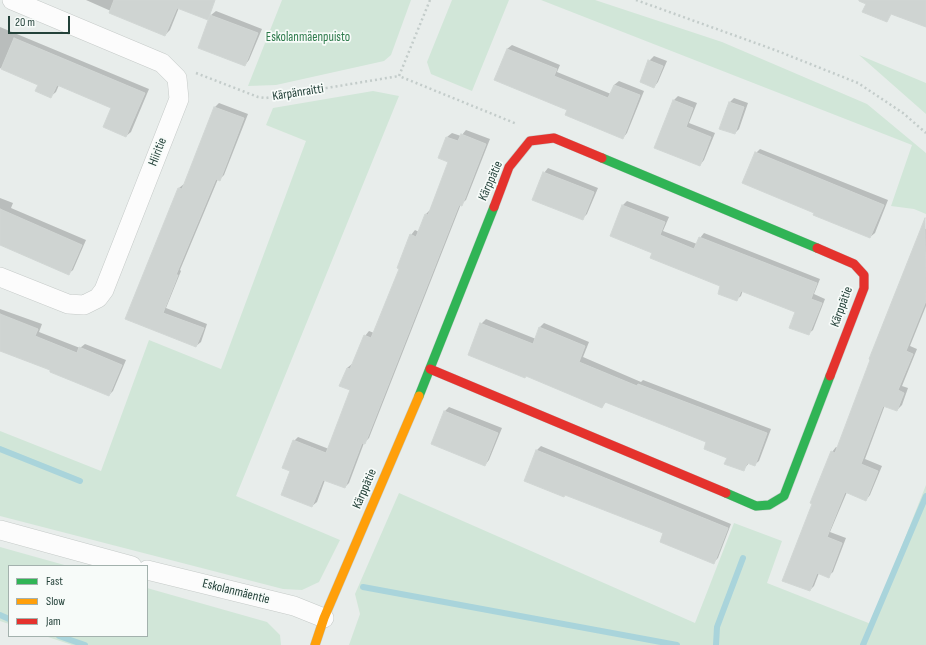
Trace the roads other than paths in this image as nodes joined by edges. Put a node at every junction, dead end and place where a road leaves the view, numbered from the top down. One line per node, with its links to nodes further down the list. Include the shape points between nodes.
1 (12, 0): 2 (street, Hiiritie, via 162,63 177,78 179,98 104,290 98,298 84,305 68,304)
2 (0, 277)
3 (430, 370): 3 (street, Kärppätie, via 509,167 530,141 554,138 854,264 864,275 864,288 784,496 769,505 756,506); 7 (street, Kärppätie)
4 (0, 530): 5 (street)
5 (128, 565)
6 (148, 570): 7 (street, Eskolanmäentie, via 294,606)
7 (324, 618): 8 (street, Kärppätie)
8 (315, 645)

